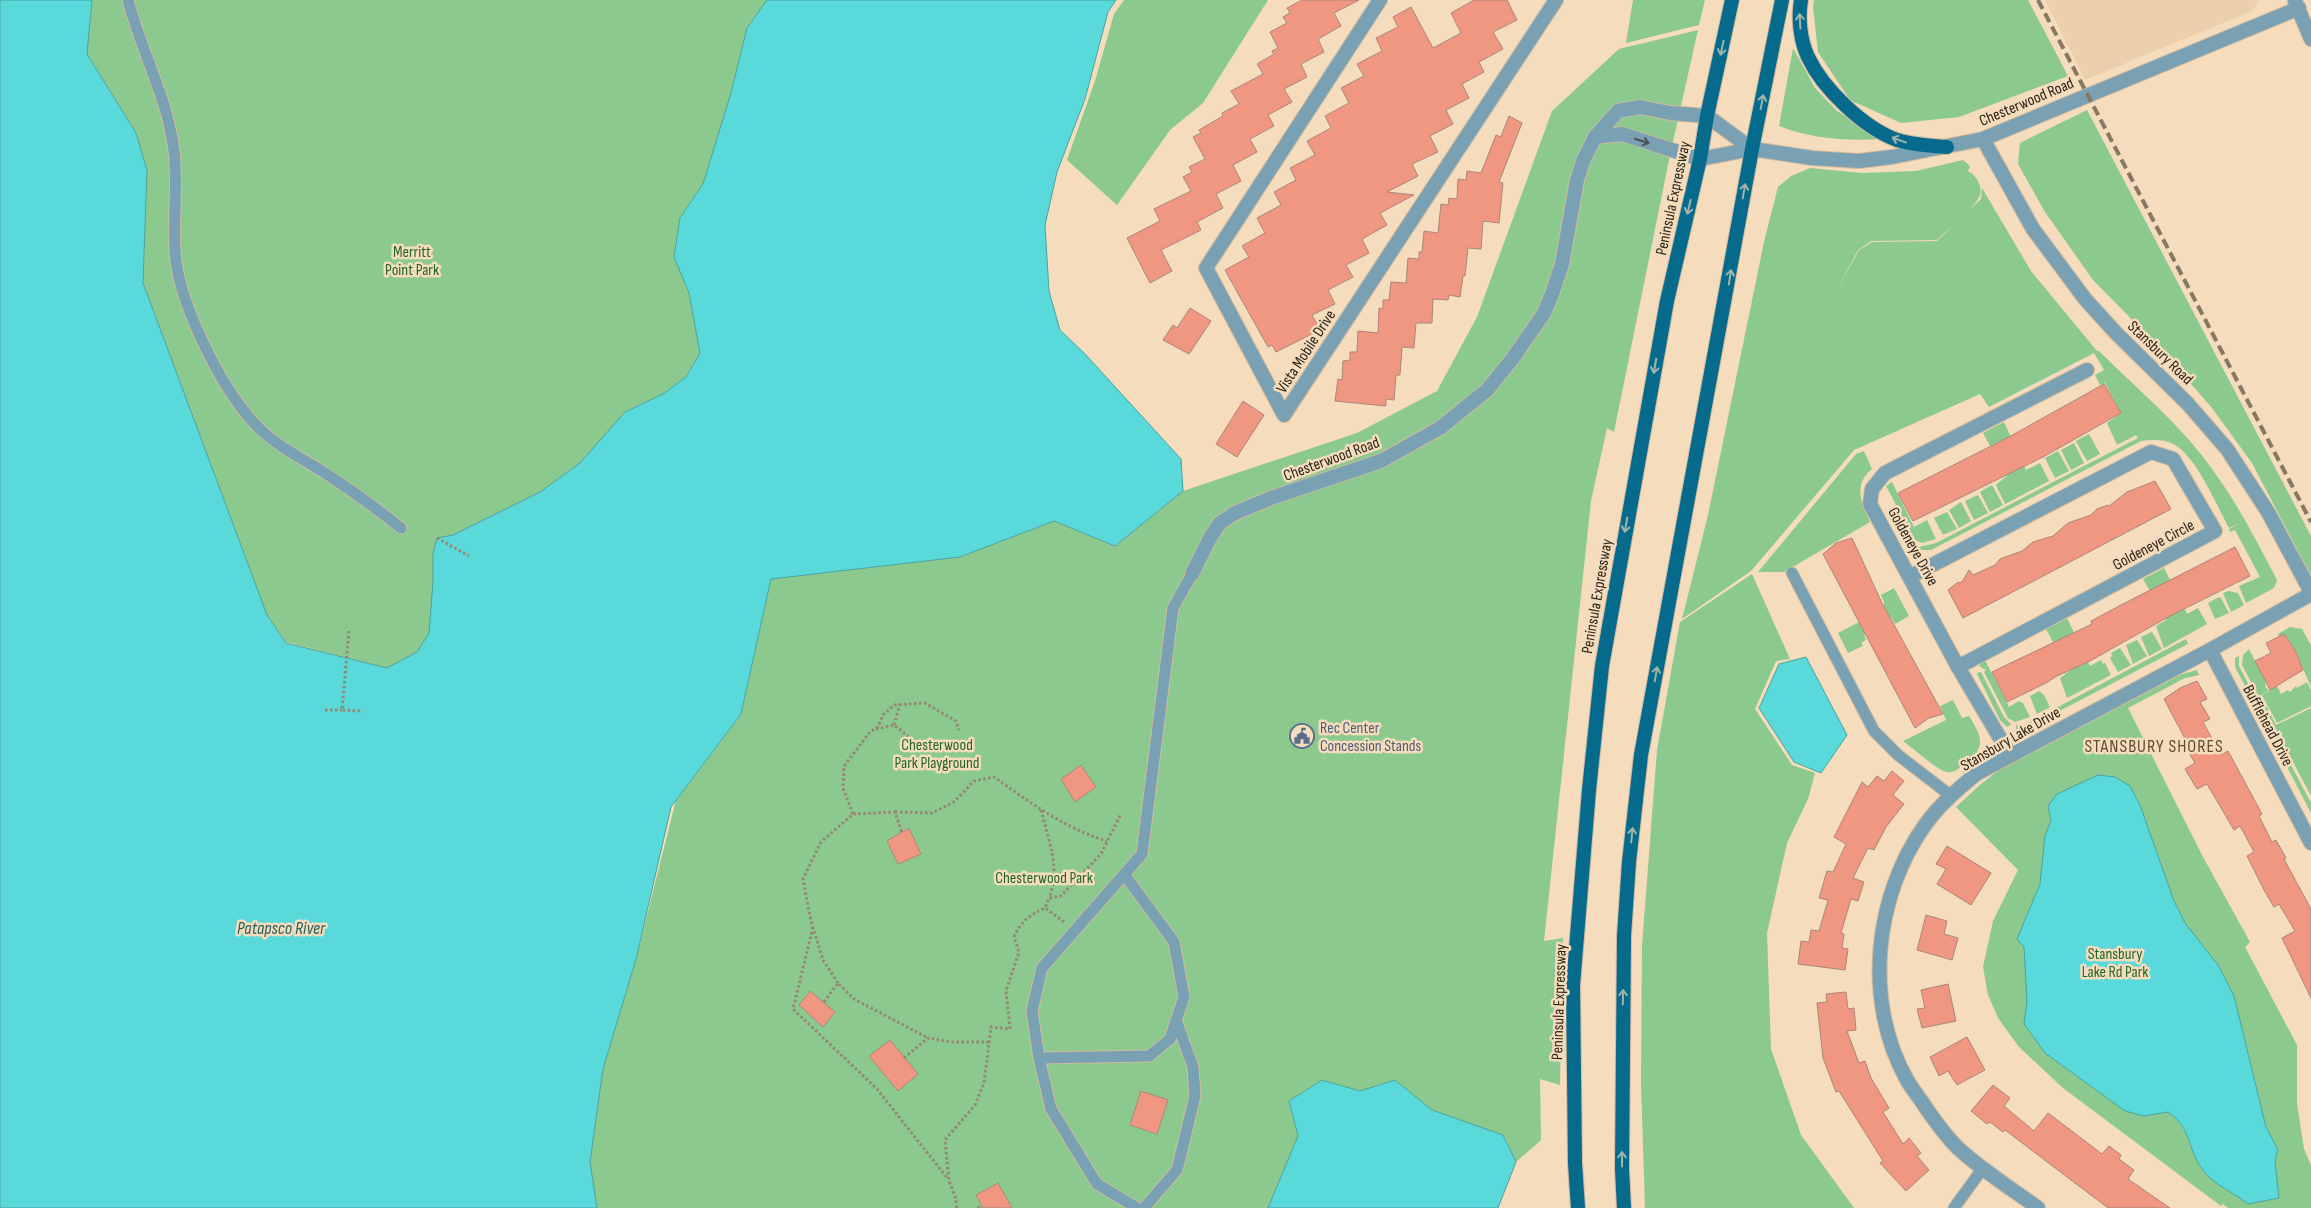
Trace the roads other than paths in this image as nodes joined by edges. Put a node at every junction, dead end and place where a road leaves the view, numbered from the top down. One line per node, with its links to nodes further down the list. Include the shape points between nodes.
1 (128, 0): 16 (lane, via 168,118 175,152 175,252 181,288 216,366 242,408 272,439 345,486)
2 (1380, 0): 3 (street, Vista Mobile Drive, via 1206,268 1284,415)
3 (1556, 0)
4 (1732, 0): 9 (main road, Peninsula Expressway, one-way to 9)
5 (1782, 0): 13 (main road, one-way to 5)
6 (1801, 0): 12 (main road, one-way to 6, via 1918,146 1895,139 1869,124 1827,86 1808,57 1801,34)
7 (2297, 4): 8 (street); 11 (street, Chesterwood Road)
8 (2311, 39)
9 (1707, 116): 10 (street, Chesterwood Road, via 1670,114 1640,107 1626,109 1618,111); 13 (street, Chesterwood Road); 14 (main road, Peninsula Expressway)
10 (1595, 136): 14 (street, Chesterwood Road, one-way to 14, via 1622,134); 18 (street, Chesterwood Road, via 1577,180 1562,264 1544,313 1487,390 1440,428 1381,461 1235,513 1220,523)
11 (1983, 139): 12 (street, Chesterwood Road); 20 (street, Stansbury Road, via 2033,229 2085,298 2227,449 2268,512)
12 (1947, 147): 13 (street, Chesterwood Road, via 1859,161)
13 (1752, 149): 14 (street, Chesterwood Road); 33 (main road, one-way to 13, via 1624,936 1641,755)
14 (1700, 159): 32 (main road, Peninsula Expressway, one-way to 32, via 1667,301 1602,666 1574,985)
15 (2087, 370): 19 (street, Goldeneye Drive, via 1885,473 1872,489 1870,504)
16 (401, 528)
17 (1792, 573): 24 (lane, via 1874,731 1898,755)
18 (1192, 574): 26 (lane, via 1173,608 1142,854)
19 (1911, 576): 22 (street, Goldeneye Drive); 22 (street, Goldeneye Circle, via 2151,452 2173,459 2215,531)
20 (2311, 593): 21 (street, Stansbury Lake Drive)
21 (2210, 650): 23 (street, Stansbury Lake Drive); 25 (street, Bufflehead Drive)
22 (1958, 667): 23 (street, Goldeneye Drive)
23 (2010, 756): 24 (street, Stansbury Lake Drive, via 1976,774)
24 (1950, 796): 29 (street, Stansbury Lake Drive, via 1925,824 1894,881 1886,912 1879,982 1884,1017 1907,1080 1939,1126 1959,1149)
25 (2311, 843)
26 (1124, 874): 27 (lane, via 1174,942 1184,997); 28 (lane, via 1042,968 1032,1010)
27 (1176, 1020): 28 (lane, via 1170,1039 1149,1056); 31 (lane, via 1193,1067 1195,1096 1177,1170)
28 (1039, 1058): 30 (lane, via 1051,1109 1096,1184)
29 (1983, 1168): 34 (lane); 35 (street, Stansbury Lake Drive)
30 (1137, 1208)
31 (1144, 1208)
32 (1578, 1208)
33 (1624, 1208)
34 (1954, 1208)
35 (2038, 1208)

